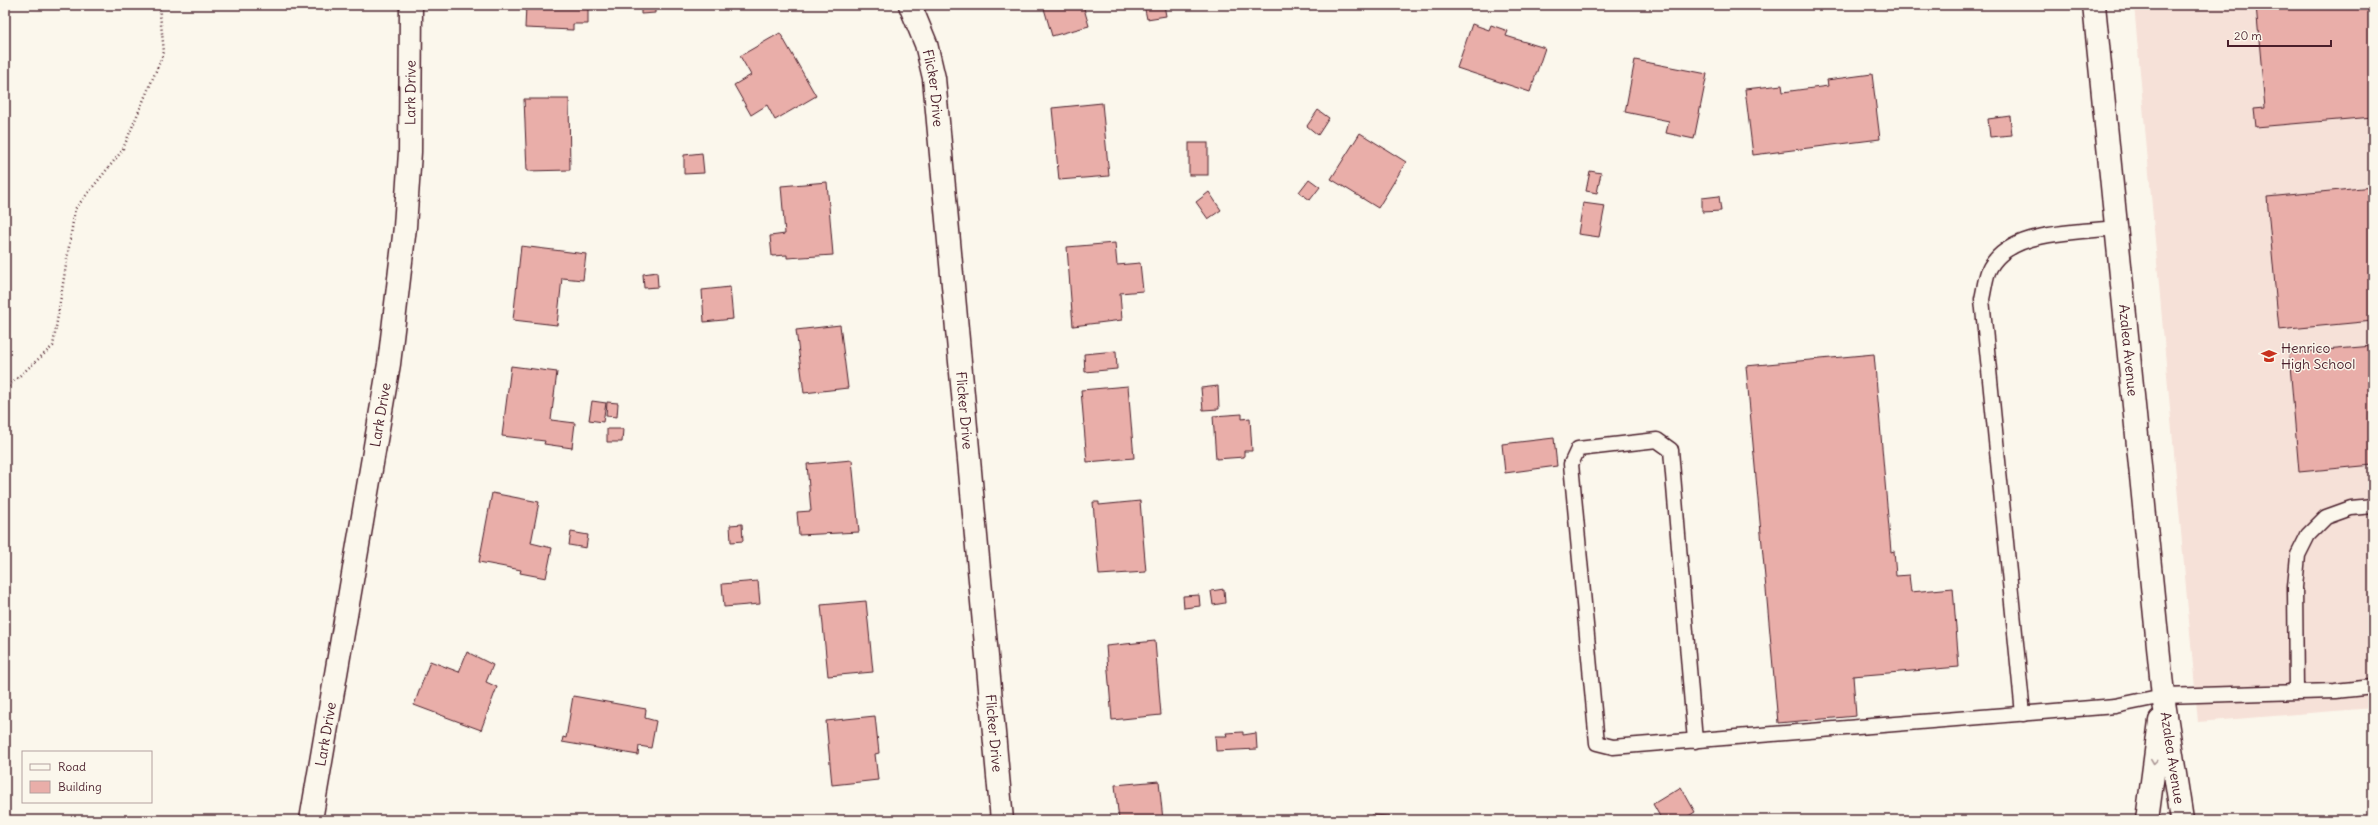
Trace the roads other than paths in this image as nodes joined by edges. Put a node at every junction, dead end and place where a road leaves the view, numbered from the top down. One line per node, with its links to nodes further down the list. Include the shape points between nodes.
1 (411, 5): 11 (street, Lark Drive, via 409,159 405,227 389,364)
2 (910, 5): 12 (street, Flicker Drive, via 926,44 934,78)
3 (2094, 5): 4 (street, Azalea Avenue)
4 (2116, 228): 8 (street, Azalea Avenue); 9 (lane, via 2026,239 2005,250 1988,272 1982,299)
5 (2373, 506): 7 (lane, via 2351,508 2326,517 2308,535 2298,555 2295,587)
6 (2373, 687): 7 (lane)
7 (2296, 692): 8 (lane)
8 (2163, 696): 9 (lane, via 2115,706); 13 (street, Azalea Avenue, one-way to 13); 14 (street, Azalea Avenue)
9 (2023, 714): 10 (lane)
10 (1695, 741): 10 (lane, via 1613,747 1597,743 1571,464 1578,449 1657,440 1671,450)
11 (315, 819)
12 (1002, 820)
13 (2147, 820)
14 (2182, 820)

